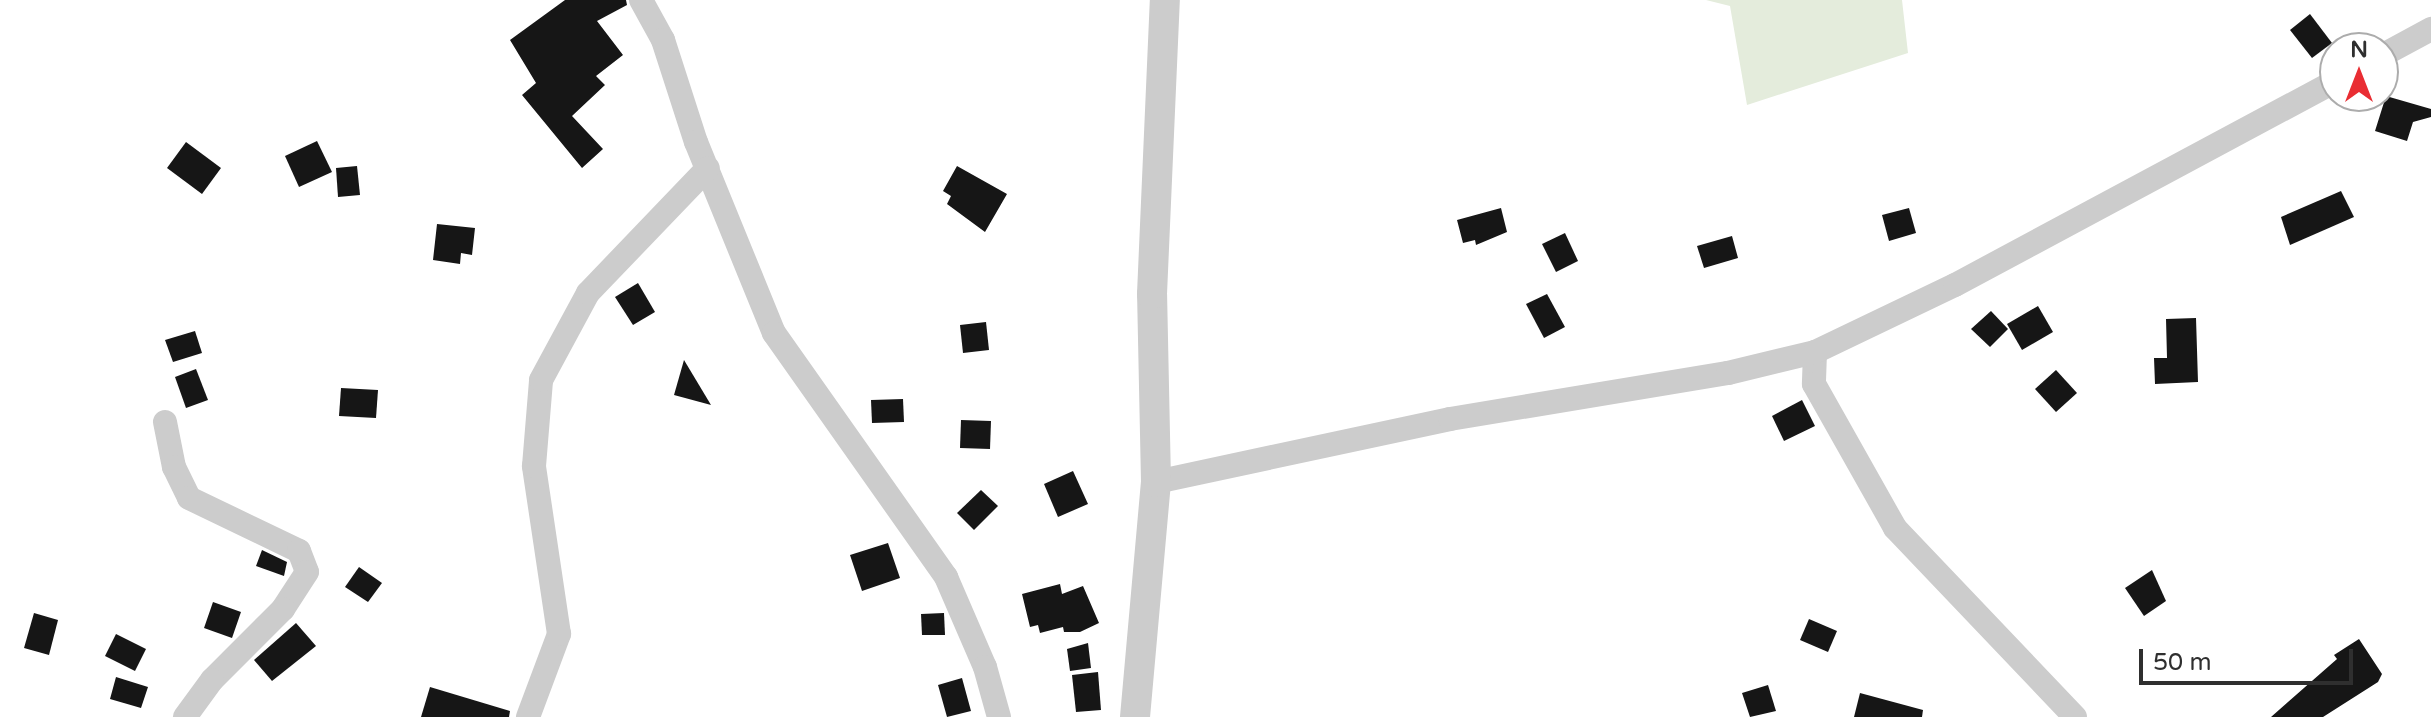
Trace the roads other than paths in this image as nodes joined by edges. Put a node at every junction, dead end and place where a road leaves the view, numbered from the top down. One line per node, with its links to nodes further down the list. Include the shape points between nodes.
1 (641, 0): 6 (street, via 663,40)
2 (1165, 0): 9 (street, via 1152,294)
3 (2431, 29): 4 (street)
4 (2399, 46)
5 (2319, 90): 7 (street, via 1955,285)
6 (708, 168): 11 (street, via 588,293 541,380 534,466 559,634); 12 (street, via 774,333 946,577 985,667)
7 (1815, 352): 9 (street, via 1609,397 1513,407); 14 (street, via 1814,384 1895,528)
8 (165, 422): 10 (street, via 174,467 189,498 299,551 307,572 283,609 212,680)
9 (1156, 482): 13 (street)
10 (185, 717)
11 (528, 717)
12 (999, 717)
13 (1135, 717)
14 (2075, 717)

